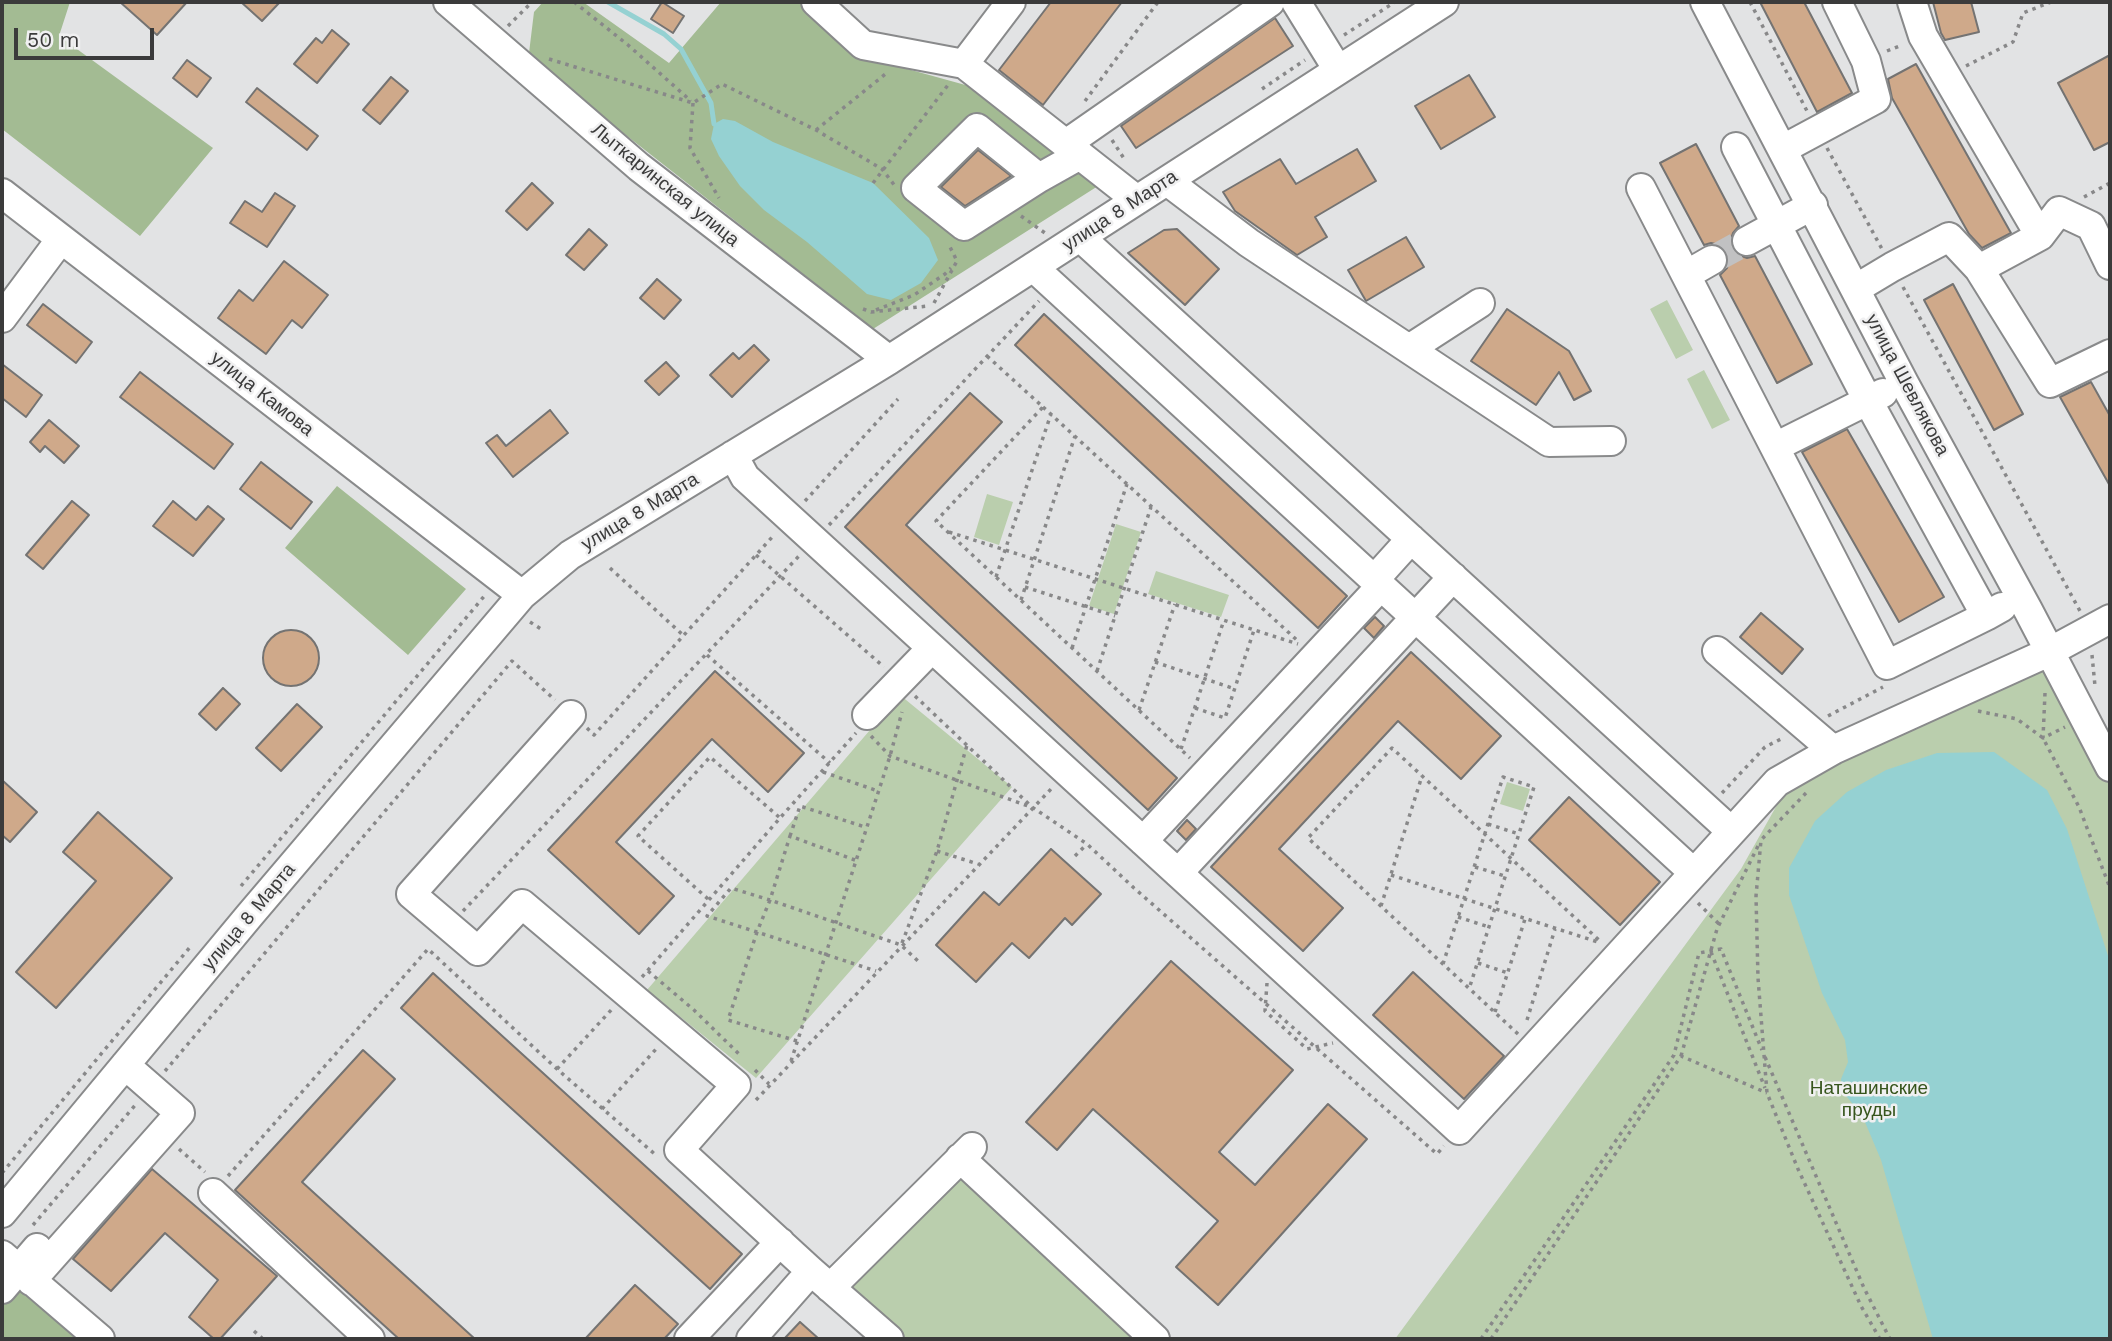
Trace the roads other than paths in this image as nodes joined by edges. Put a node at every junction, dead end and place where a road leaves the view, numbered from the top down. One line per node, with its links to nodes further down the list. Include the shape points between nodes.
1 (448, 2): 36 (street, Лыткаринская улица, via 639,167)
2 (816, 2): 10 (street, via 863,44)
3 (1011, 2): 10 (street)
4 (1270, 2): 13 (street, via 1091,113)
5 (1296, 2): 11 (street)
6 (1444, 2): 11 (street, улица 8 Марта)
7 (1705, 2): 14 (street, улица Шевлякова)
8 (1837, 2): 14 (street, via 1866,61 1877,99)
9 (1912, 2): 22 (street, via 1923,36)
10 (964, 64): 13 (street)
11 (1338, 70): 16 (street, улица 8 Марта)
12 (1736, 147): 21 (street)
13 (1073, 149): 15 (street); 19 (street)
14 (1783, 149): 20 (street, улица Шевлякова)
15 (1039, 178): 15 (street, via 977,128 916,188 964,226)
16 (1167, 181): 19 (street, улица 8 Марта); 34 (street, via 1249,243)
17 (1641, 188): 30 (street)
18 (2, 193): 24 (street, улица Камова)
19 (1137, 200): 23 (street, улица 8 Марта)
20 (1813, 205): 21 (street); 31 (street, улица Шевлякова)
21 (1776, 224): 25 (street); 38 (street)
22 (2040, 236): 27 (street, via 2059,211 2091,226); 29 (street)
23 (1080, 237): 28 (street, улица 8 Марта); 42 (street)
24 (61, 239): 33 (street); 45 (street, улица Камова)
25 (1747, 241)
26 (1712, 260): 30 (street)
27 (2110, 265)
28 (1033, 267): 36 (street, улица 8 Марта); 44 (street)
29 (1979, 268): 31 (street, via 1949,237); 35 (street, via 2050,383)
30 (1686, 275): 40 (street)
31 (1857, 288): 37 (street, улица Шевлякова)
32 (1480, 303): 34 (street)
33 (2, 318)
34 (1409, 349): 39 (street, via 1549,442)
35 (2110, 354)
36 (889, 360): 41 (street, улица 8 Марта)
37 (1904, 383): 38 (street); 46 (street, улица Шевлякова)
38 (1867, 399): 40 (street); 47 (street)
39 (1611, 441)
40 (1775, 447): 47 (street, via 1887,665)
41 (733, 455): 45 (street, улица 8 Марта, via 570,555); 50 (street, via 745,477)
42 (1411, 539): 43 (street); 44 (street)
43 (1453, 578): 48 (street); 57 (street)
44 (1377, 583): 48 (street); 58 (street)
45 (522, 595): 61 (street, улица 8 Марта)
46 (2020, 597): 47 (street); 52 (street, улица Шевлякова)
47 (1986, 616)
48 (1415, 617): 59 (street); 60 (street)
49 (2100, 624): 52 (street)
50 (932, 648): 54 (street, via 904,686); 58 (street)
51 (1717, 651): 55 (street)
52 (2049, 652): 55 (street); 56 (street, улица Шевлякова)
53 (572, 715): 65 (street, via 411,894 478,951 522,904 736,1085 679,1150)
54 (867, 715)
55 (1833, 750): 57 (street, via 1777,782)
56 (2110, 768)
57 (1731, 831): 60 (street)
58 (1143, 841): 59 (street)
59 (1178, 873): 60 (street, via 1459,1130)
60 (1687, 880)
61 (125, 1065): 62 (street); 64 (street, улица 8 Марта)
62 (157, 1094): 66 (street); 66 (street, via 180,1113)
63 (217, 1190): 69 (street)
64 (2, 1213)
65 (779, 1242): 67 (street); 70 (street)
66 (12, 1270): 68 (street)
67 (820, 1280): 71 (street); 72 (street); 73 (street, via 966,1153)
68 (100, 1339)
69 (370, 1339)
70 (689, 1339)
71 (751, 1339)
72 (889, 1339)
73 (1154, 1339)

